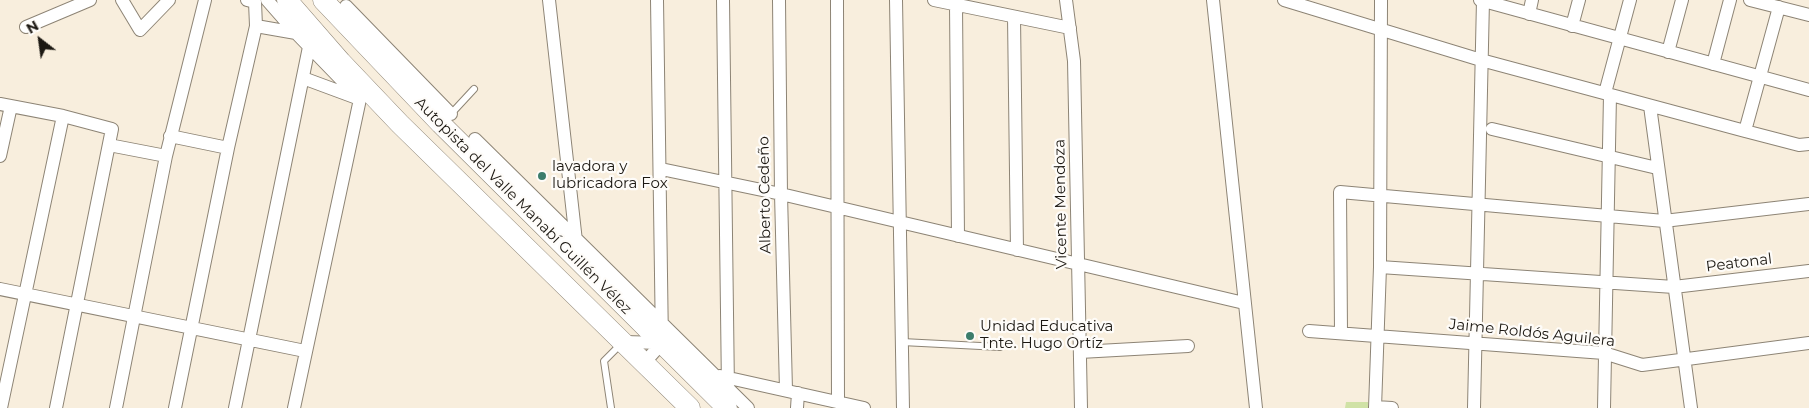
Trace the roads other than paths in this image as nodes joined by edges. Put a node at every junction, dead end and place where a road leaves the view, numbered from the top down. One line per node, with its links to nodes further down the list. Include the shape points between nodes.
1 (90, 0): 35 (street)
2 (122, 0): 3 (street, via 140,30)
3 (169, 0)
4 (205, 0): 57 (street)
5 (247, 0): 33 (street, via 255,2)
6 (268, 0): 39 (street)
7 (287, 0): 41 (main road, Autopista del Valle Manabí Guillén Vélez)
8 (323, 0): 38 (main road, Autopista del Valle Manabí Guillén Vélez)
9 (549, 0): 77 (street)
10 (657, 0): 65 (street)
11 (723, 0): 67 (street)
12 (779, 0): 68 (street, Alberto Cedeño)
13 (837, 0): 72 (street)
14 (896, 0): 75 (street)
15 (934, 0): 28 (street)
16 (1066, 0): 36 (street, Vicente Mendoza)
17 (1213, 0): 87 (street)
18 (1284, 0): 37 (street)
19 (1381, 0): 37 (street)
20 (1482, 0): 30 (street); 43 (street)
21 (1532, 0): 30 (street)
22 (1579, 0): 34 (street)
23 (1630, 0): 40 (street)
24 (1682, 0): 42 (street)
25 (1730, 0): 44 (street)
26 (1750, 0): 29 (street)
27 (345, 3): 38 (street); 54 (street)
28 (956, 5): 32 (street); 76 (street)
29 (1779, 7): 31 (street); 45 (street)
30 (1529, 14): 34 (street)
31 (1809, 16)
32 (1014, 17): 36 (street); 78 (street)
33 (256, 26): 39 (street); 61 (street)
34 (1572, 26): 40 (street)
35 (26, 27)
36 (1070, 28): 79 (street, Vicente Mendoza, via 1074,61)
37 (1380, 29): 43 (street); 69 (street)
38 (351, 31): 54 (main road, Autopista del Valle Manabí Guillén Vélez)
39 (296, 34): 41 (street)
40 (1619, 38): 42 (street); 49 (street)
41 (314, 42): 46 (street); 50 (main road, Autopista del Valle Manabí Guillén Vélez)
42 (1668, 52): 44 (street)
43 (1481, 60): 49 (street); 71 (street)
44 (1713, 64): 45 (street)
45 (1761, 77): 48 (street); 56 (street)
46 (303, 78): 50 (street); 95 (street)
47 (474, 89): 54 (lane)
48 (1809, 90)
49 (1608, 94): 52 (street); 62 (street)
50 (364, 95): 96 (main road, Autopista del Valle Manabí Guillén Vélez); 102 (street)
51 (5, 105): 53 (street); 63 (street)
52 (1650, 106): 56 (street); 66 (street)
53 (63, 116): 59 (street, via 112,129); 86 (street)
54 (446, 119): 77 (main road, Autopista del Valle Manabí Guillén Vélez)
55 (1492, 129): 62 (street)
56 (1746, 130): 60 (street, via 1799,145)
57 (170, 136): 61 (street); 64 (street)
58 (475, 139): 77 (street)
59 (109, 144): 64 (street); 88 (street)
60 (1809, 144)
61 (228, 148): 90 (street)
62 (1608, 154): 66 (street); 73 (street)
63 (0, 156)
64 (166, 156): 89 (street)
65 (661, 168): 67 (street); 93 (street)
66 (1657, 168): 74 (street)
67 (724, 182): 68 (street); 107 (street)
68 (781, 194): 72 (street); 108 (street, Alberto Cedeño)
69 (1381, 197): 71 (street); 80 (street); 92 (street, via 1340,192)
70 (1809, 204): 74 (street)
71 (1478, 206): 73 (street); 82 (street)
72 (839, 208): 75 (street); 109 (street)
73 (1606, 216): 74 (street); 83 (street)
74 (1664, 221): 84 (street)
75 (899, 222): 76 (street); 97 (street)
76 (958, 236): 78 (street)
77 (576, 248): 93 (main road, Autopista del Valle Manabí Guillén Vélez)
78 (1016, 250): 79 (street)
79 (1078, 264): 87 (street); 103 (street, Vicente Mendoza)
80 (1380, 266): 82 (street, Peatonal); 94 (street)
81 (1809, 271): 84 (street, Peatonal)
82 (1476, 274): 83 (street, Peatonal); 98 (street)
83 (1605, 282): 84 (street, Peatonal); 104 (street)
84 (1674, 287): 105 (street)
85 (0, 289): 86 (street)
86 (27, 294): 88 (street); 111 (street)
87 (1244, 303): 124 (street)
88 (78, 305): 89 (street); 112 (street)
89 (135, 318): 90 (street); 113 (street)
90 (191, 328): 95 (street); 114 (street)
91 (1310, 331): 92 (street, Jaime Roldós Aguilera)
92 (1341, 333): 94 (street, Jaime Roldós Aguilera)
93 (663, 334): 96 (street); 106 (street); 107 (main road, Autopista del Valle Manabí Guillén Vélez); 107 (street)
94 (1378, 335): 98 (street, Jaime Roldós Aguilera); 110 (street)
95 (250, 340): 102 (street); 115 (street)
96 (624, 342): 106 (main road, Autopista del Valle Manabí Guillén Vélez); 117 (lane, via 604,361)
97 (902, 342): 101 (lane); 122 (street)
98 (1475, 342): 104 (street, Jaime Roldós Aguilera); 126 (street)
99 (1809, 343): 105 (street, Jaime Roldós Aguilera)
100 (1188, 346): 103 (street)
101 (1000, 347)
102 (305, 351): 116 (street)
103 (1080, 352): 123 (street, Vicente Mendoza)
104 (1604, 353): 105 (street, Jaime Roldós Aguilera, via 1642,365); 127 (street)
105 (1684, 360): 128 (street)
106 (645, 362): 118 (main road, Autopista del Valle Manabí Guillén Vélez)
107 (724, 387): 108 (street); 119 (street)
108 (792, 392): 109 (street); 120 (street, Alberto Cedeño)
109 (843, 404): 121 (street)
110 (1375, 407): 125 (street)
111 (1, 408)
112 (56, 408)
113 (116, 408)
114 (175, 408)
115 (235, 408)
116 (294, 408)
117 (611, 408)
118 (690, 408)
119 (748, 408)
120 (797, 408)
121 (864, 408)
122 (903, 408)
123 (1081, 408)
124 (1256, 408)
125 (1392, 408)
126 (1474, 408)
127 (1604, 408)
128 (1691, 408)

